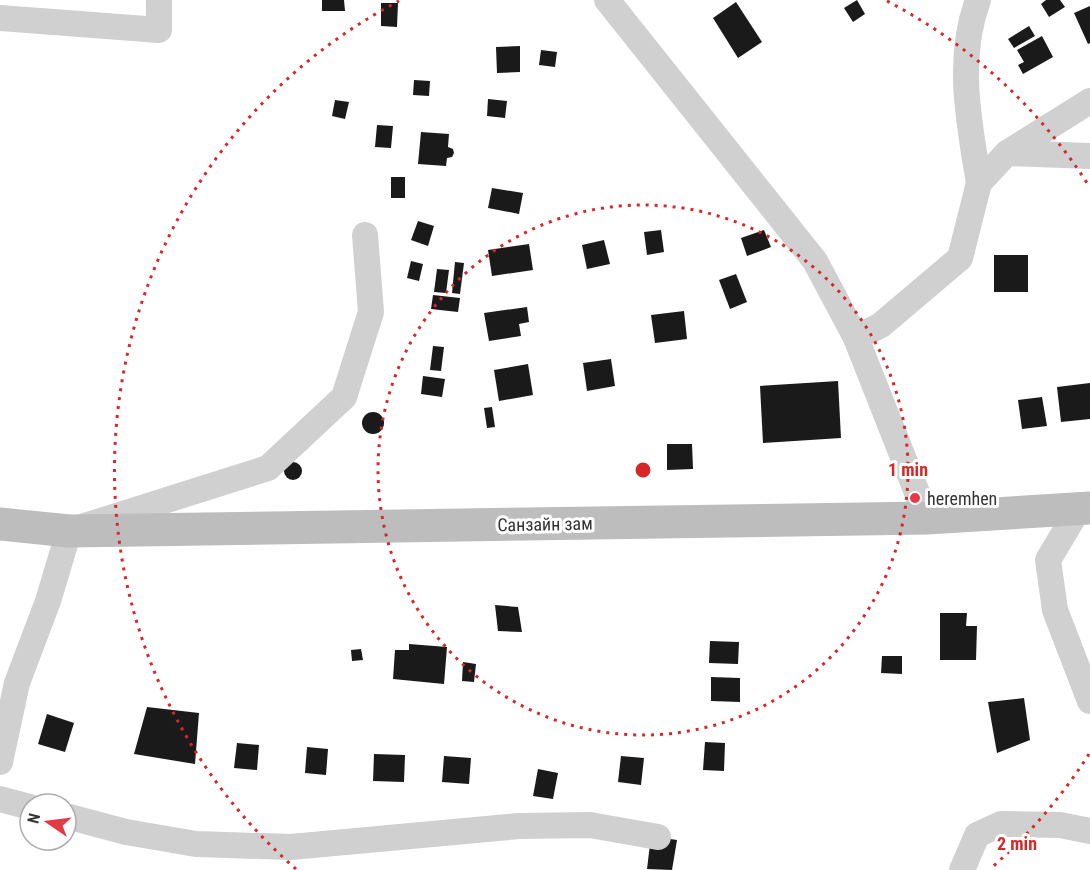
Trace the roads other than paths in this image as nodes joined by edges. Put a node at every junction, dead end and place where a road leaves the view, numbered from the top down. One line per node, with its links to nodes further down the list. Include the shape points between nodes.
1 (159, 0): 4 (street, via 159,30)
2 (607, 0): 10 (street, via 815,261)
3 (972, 6): 8 (street, via 966,61 968,118)
4 (0, 18)
5 (1090, 101): 6 (street)
6 (1007, 153): 7 (street); 8 (street)
7 (1090, 156)
8 (979, 183): 10 (street, via 960,258 881,325)
9 (365, 235): 14 (street, via 371,312 344,397 268,468)
10 (856, 338): 12 (street)
11 (1085, 508): 12 (main road, Санзайн зам); 15 (street, via 1048,560 1055,610)
12 (927, 518): 14 (main road, Санзайн зам)
13 (0, 524): 14 (main road, Санзайн зам)
14 (69, 531): 16 (street, via 17,683)
15 (1090, 701)
16 (0, 762)
17 (0, 799): 18 (street)
18 (18, 804)
19 (78, 819): 21 (street, via 126,832 208,845 291,847 519,826 590,825)
20 (1090, 831): 22 (street, via 1060,825 1001,824 977,835)
21 (658, 837)
22 (962, 870)

